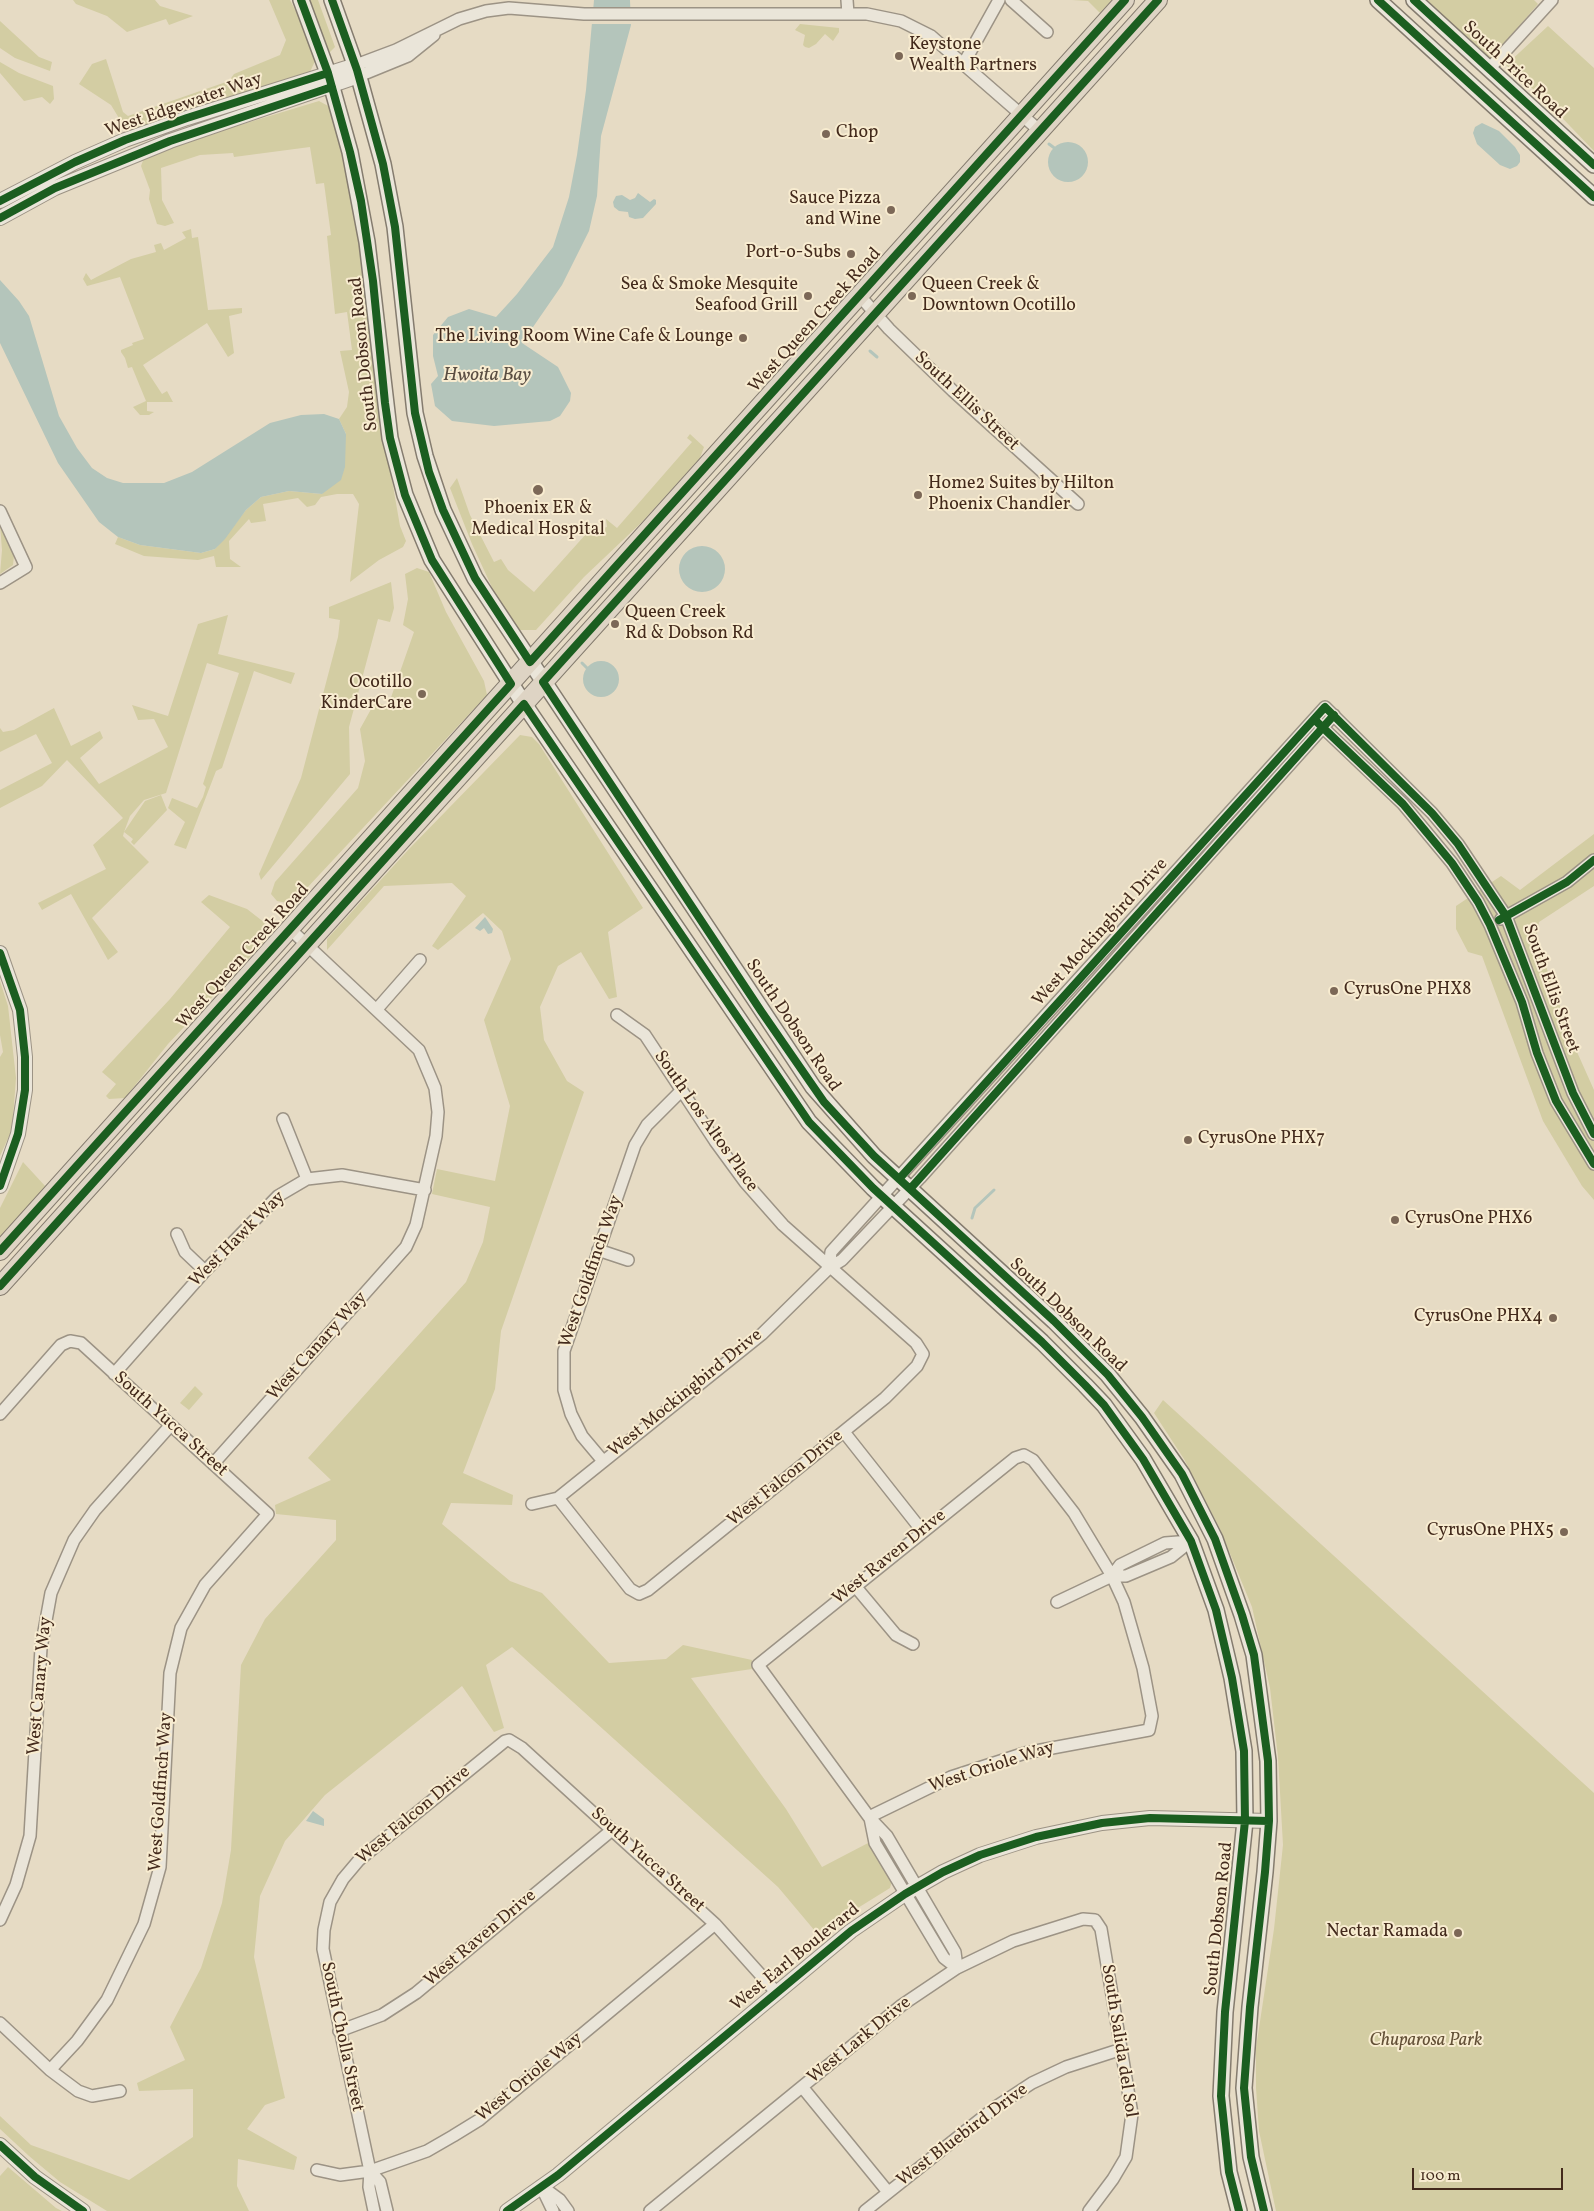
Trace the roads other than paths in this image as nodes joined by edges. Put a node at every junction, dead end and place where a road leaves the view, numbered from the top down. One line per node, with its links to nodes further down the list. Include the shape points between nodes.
1 (301, 0): 17 (main road, South Dobson Road)
2 (322, 0): 16 (main road)
3 (332, 0): 16 (main road, South Dobson Road)
4 (847, 0): 12 (street)
5 (999, 0): 14 (street)
6 (1011, 0): 13 (street)
7 (1125, 0): 18 (main road, West Queen Creek Road)
8 (1158, 0): 19 (main road)
9 (1378, 0): 21 (main road)
10 (1414, 0): 15 (main road, South Price Road)
11 (1552, 0): 15 (street)
12 (848, 14): 14 (street, West Edgewater Way, via 902,21 931,36); 16 (street, West Edgewater Way, via 584,14 508,8 479,13 441,28 432,39 408,56)
13 (1046, 32)
14 (964, 63): 18 (street, West Edgewater Way)
15 (1489, 68): 20 (main road, South Price Road)
16 (354, 70): 17 (street, West Edgewater Way); 29 (main road, South Dobson Road, via 375,130 396,228 416,413 429,472 450,527 475,578)
17 (330, 80): 22 (street, West Edgewater Way, via 188,118 126,140); 23 (street, West Edgewater Way, via 55,188); 31 (main road, South Dobson Road, via 361,201 385,403 392,447 405,495 432,560)
18 (1022, 114): 19 (street, West Edgewater Way); 24 (main road, West Queen Creek Road)
19 (1040, 131): 25 (main road)
20 (1594, 165)
21 (1594, 197)
22 (0, 201)
23 (0, 218)
24 (859, 295): 25 (street, South Ellis Street); 29 (main road, West Queen Creek Road)
25 (876, 316): 26 (street, South Ellis Street); 30 (main road)
26 (1078, 504)
27 (0, 511): 28 (street, via 26,567)
28 (0, 583)
29 (530, 662): 30 (main road, South Dobson Road); 31 (main road, West Queen Creek Road)
30 (543, 682): 32 (main road); 54 (main road, South Dobson Road, via 813,1087 854,1136)
31 (511, 684): 32 (main road, South Dobson Road); 41 (main road, West Queen Creek Road)
32 (524, 704): 43 (main road); 58 (main road, South Dobson Road, via 794,1101 823,1138)
33 (1325, 707): 34 (street, South Ellis Street); 35 (street, West Mockingbird Drive)
34 (1334, 715): 36 (street, West Mockingbird Drive); 38 (street, South Ellis Street, via 1432,813 1458,844)
35 (1314, 719): 36 (street, South Ellis Street); 39 (street, West Mockingbird Drive)
36 (1323, 728): 40 (street, South Ellis Street, via 1397,797 1426,830 1457,871); 42 (street, West Mockingbird Drive)
37 (1594, 860): 38 (street, via 1568,882)
38 (1506, 916): 40 (street); 51 (street, South Ellis Street, via 1573,1093)
39 (1129, 924): 42 (street); 54 (street, West Mockingbird Drive)
40 (1490, 925): 52 (street, South Ellis Street, via 1522,1002 1536,1053 1556,1101)
41 (290, 930): 43 (street, West Canary Way); 49 (main road, West Queen Creek Road)
42 (1140, 933): 54 (street, West Mockingbird Drive)
43 (307, 945): 46 (street, West Canary Way); 57 (main road)
44 (0, 953): 55 (street, via 20,1010 26,1057 18,1134)
45 (420, 960): 46 (street)
46 (377, 1009): 56 (street, West Canary Way, via 419,1050 435,1088 438,1112)
47 (617, 1015): 48 (street, South Los Altos Place, via 645,1035)
48 (681, 1091): 61 (street, West Goldfinch Way, via 647,1124 635,1145); 63 (street, South Los Altos Place, via 745,1182 783,1225)
49 (119, 1119): 57 (main road, via 116,1142 82,1180); 60 (main road, West Queen Creek Road)
50 (283, 1119): 53 (street)
51 (1594, 1134)
52 (1594, 1164)
53 (306, 1179): 56 (street, West Hawk Way, via 342,1175); 64 (street, West Hawk Way, via 278,1196)
54 (904, 1184): 58 (street, West Mockingbird Drive); 85 (main road, South Dobson Road, via 1092,1357 1126,1395 1182,1474 1215,1538 1254,1655 1268,1752)
55 (0, 1186)
56 (425, 1190): 72 (street, West Canary Way, via 416,1225 406,1247)
57 (77, 1200): 65 (main road)
58 (887, 1201): 63 (street, West Mockingbird Drive, via 831,1252); 77 (main road, South Dobson Road, via 1042,1342 1104,1405 1156,1480)
59 (177, 1234): 64 (street, via 185,1252)
60 (0, 1250)
61 (598, 1250): 62 (street); 71 (street, West Goldfinch Way, via 568,1338 562,1372 564,1390 582,1436)
62 (628, 1260)
63 (829, 1268): 66 (street, South Los Altos Place, via 916,1343); 71 (street, West Mockingbird Drive, via 762,1334)
64 (205, 1271): 67 (street, West Hawk Way)
65 (0, 1286)
66 (923, 1354): 70 (street, West Falcon Drive, via 917,1366 891,1392)
67 (114, 1374): 68 (street, South Yucca Street, via 81,1343 70,1341 61,1345); 69 (street, South Yucca Street)
68 (0, 1414)
69 (170, 1426): 72 (street, South Yucca Street); 89 (street, West Canary Way, via 95,1510 74,1540 51,1593 41,1648 30,1836 16,1885)
70 (844, 1432): 73 (street, West Falcon Drive, via 639,1594 630,1589); 76 (street)
71 (603, 1461): 73 (street, West Mockingbird Drive)
72 (213, 1464): 75 (street, South Yucca Street)
73 (558, 1498): 74 (street, West Mockingbird Drive)
74 (532, 1504)
75 (268, 1514): 97 (street, West Goldfinch Way, via 205,1585 181,1628 170,1673 160,1867 144,1924 107,2000 77,2041)
76 (923, 1532): 78 (street, West Raven Drive, via 1015,1458 1024,1455 1033,1460 1074,1512); 79 (street, West Raven Drive)
77 (1191, 1541): 78 (street, via 1171,1557 1126,1576); 84 (main road, South Dobson Road, via 1216,1610 1232,1678 1244,1751)
78 (1112, 1576): 80 (street); 83 (street, West Oriole Way, via 1124,1602 1143,1668 1152,1716 1149,1730 1025,1753 951,1777)
79 (855, 1586): 81 (street, via 896,1636); 83 (street, West Raven Drive, via 758,1665)
80 (1057, 1602)
81 (913, 1644)
82 (509, 1740): 86 (street, South Yucca Street, via 522,1748); 88 (street, West Falcon Drive, via 359,1860)
83 (869, 1817): 87 (street, via 874,1843)
84 (1245, 1821): 85 (street, West Earl Boulevard); 87 (street, West Earl Boulevard, via 1150,1818 1102,1823 1036,1837 980,1855); 114 (main road, South Dobson Road, via 1225,2012 1221,2096 1229,2172)
85 (1269, 1821): 115 (main road, South Dobson Road, via 1244,2088 1251,2157)
86 (612, 1830): 91 (street, South Yucca Street); 95 (street, West Raven Drive, via 416,1993 382,2015)
87 (910, 1891): 92 (street, via 944,1958); 93 (street, West Earl Boulevard, via 851,1931)
88 (330, 1902): 95 (street, South Cholla Street, via 323,1950)
89 (0, 1920)
90 (1096, 1920): 92 (street, West Lark Drive, via 1084,1919 1013,1941); 96 (street, South Salida del Sol, via 1101,1930)
91 (715, 1924): 93 (street, South Yucca Street); 102 (street, West Oriole Way, via 479,2120 427,2151)
92 (957, 1968): 98 (street, West Lark Drive, via 902,2005)
93 (776, 1992): 103 (street, West Earl Boulevard)
94 (1, 2027): 97 (street)
95 (339, 2031): 102 (street, South Cholla Street)
96 (1122, 2049): 104 (street, West Bluebird Drive, via 1066,2067 1032,2083 997,2106); 113 (street, South Salida del Sol, via 1132,2114 1126,2157)
97 (50, 2070): 99 (street, via 78,2091 92,2096)
98 (803, 2088): 104 (street); 111 (street, West Lark Drive)
99 (120, 2091)
100 (0, 2145): 105 (street, via 35,2177)
101 (317, 2170): 102 (street, West Oriole Way, via 340,2175)
102 (370, 2171): 106 (street, South Cholla Street, via 369,2187); 107 (street, South Cholla Street, via 380,2182)
103 (541, 2186): 108 (street, West Earl Boulevard); 109 (street); 110 (street, via 560,2200)
104 (888, 2192): 112 (street, West Bluebird Drive)
105 (84, 2211)
106 (374, 2211)
107 (387, 2211)
108 (507, 2211)
109 (553, 2211)
110 (568, 2211)
111 (650, 2211)
112 (865, 2211)
113 (1089, 2211)
114 (1239, 2211)
115 (1264, 2211)

